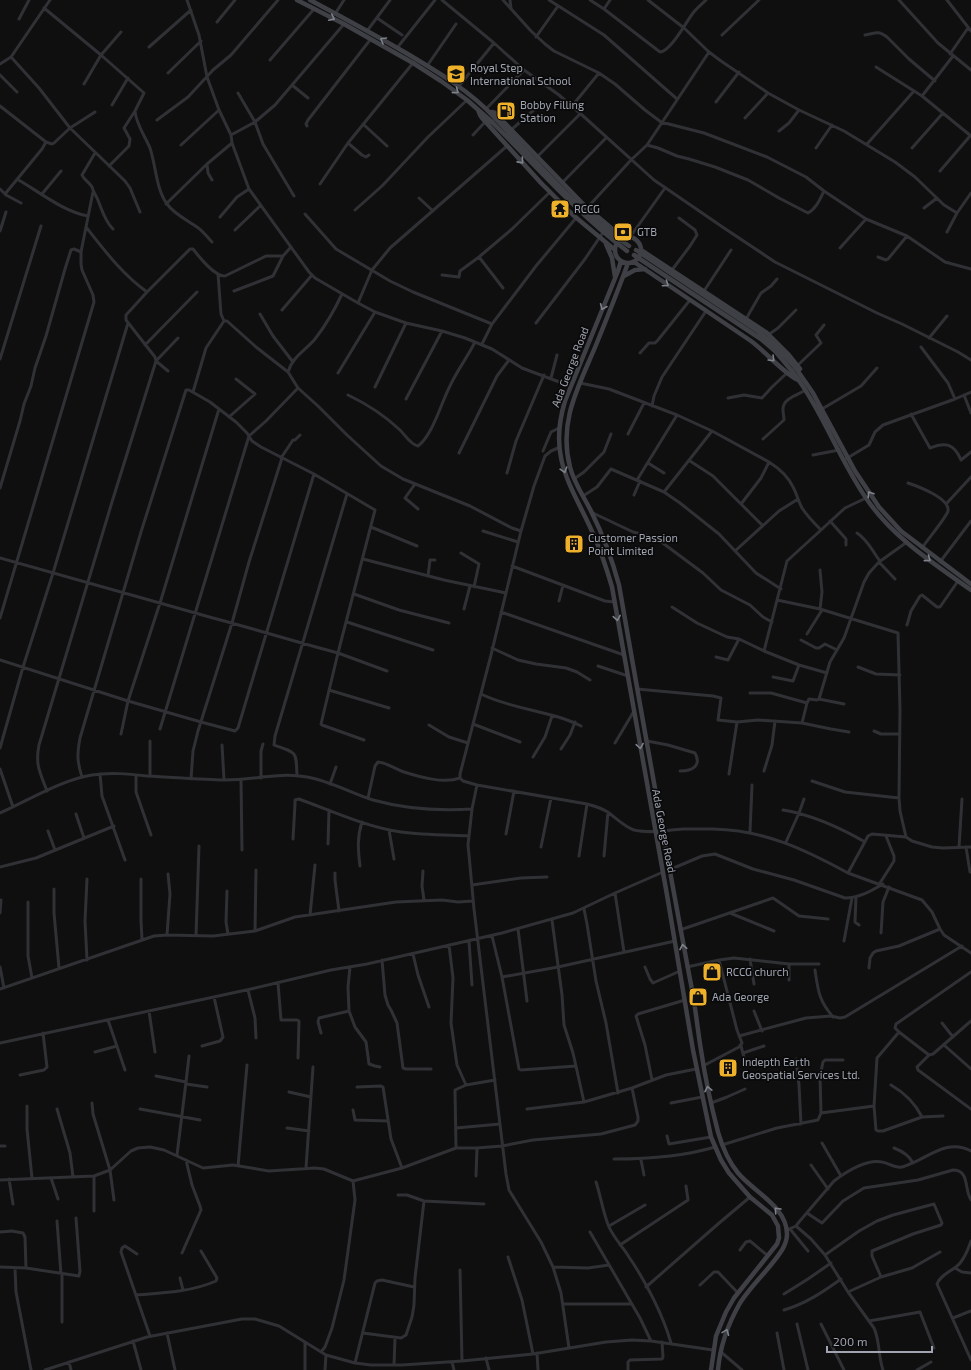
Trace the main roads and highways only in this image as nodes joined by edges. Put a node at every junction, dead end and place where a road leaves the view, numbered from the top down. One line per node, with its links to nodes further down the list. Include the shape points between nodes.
1 (297, 0): 3 (main road, one-way to 3, via 413,63 455,90)
2 (310, 0): 4 (main road, one-way to 2, via 459,86 427,66)
3 (478, 110): 5 (main road); 7 (main road, one-way to 7, via 480,116 550,192)
4 (487, 110): 5 (main road); 6 (main road, via 495,114 587,208)
5 (493, 120): 16 (main road, bridge, via 556,188 604,233 627,251 761,339)
6 (623, 238): 8 (main road, via 617,243); 9 (main road, via 630,237 637,241)
7 (605, 242): 8 (main road); 15 (main road, via 612,258)
8 (615, 250): 10 (main road)
9 (641, 250): 11 (main road); 16 (main road, via 768,334 788,354)
10 (621, 261): 12 (main road); 15 (main road, Ada George Road)
11 (634, 262): 12 (main road); 13 (main road)
12 (628, 263): 14 (main road, Ada George Road)
13 (645, 269): 14 (main road); 16 (main road, one-way to 16)
14 (624, 275): 22 (main road, Ada George Road, one-way to 14, via 725,1334 735,1312 783,1249 788,1230 779,1212 737,1172 722,1145 703,1066 695,1006 619,585 609,553 574,479 568,457 566,434 569,411)
15 (615, 277): 21 (main road, Ada George Road, one-way to 21, via 570,386 562,412 558,448 567,480 601,553 612,587 696,1069 711,1137 729,1173 750,1197 772,1215 778,1226 777,1244 726,1312 713,1350)
16 (793, 369): 17 (main road); 17 (main road)
17 (801, 379): 18 (main road); 18 (main road, via 822,409)
18 (846, 459): 19 (main road, one-way to 18, via 901,531 879,507); 20 (main road, one-way to 20, via 866,498 886,523 924,557)
19 (971, 584)
20 (971, 590)
21 (711, 1370)
22 (718, 1370)

